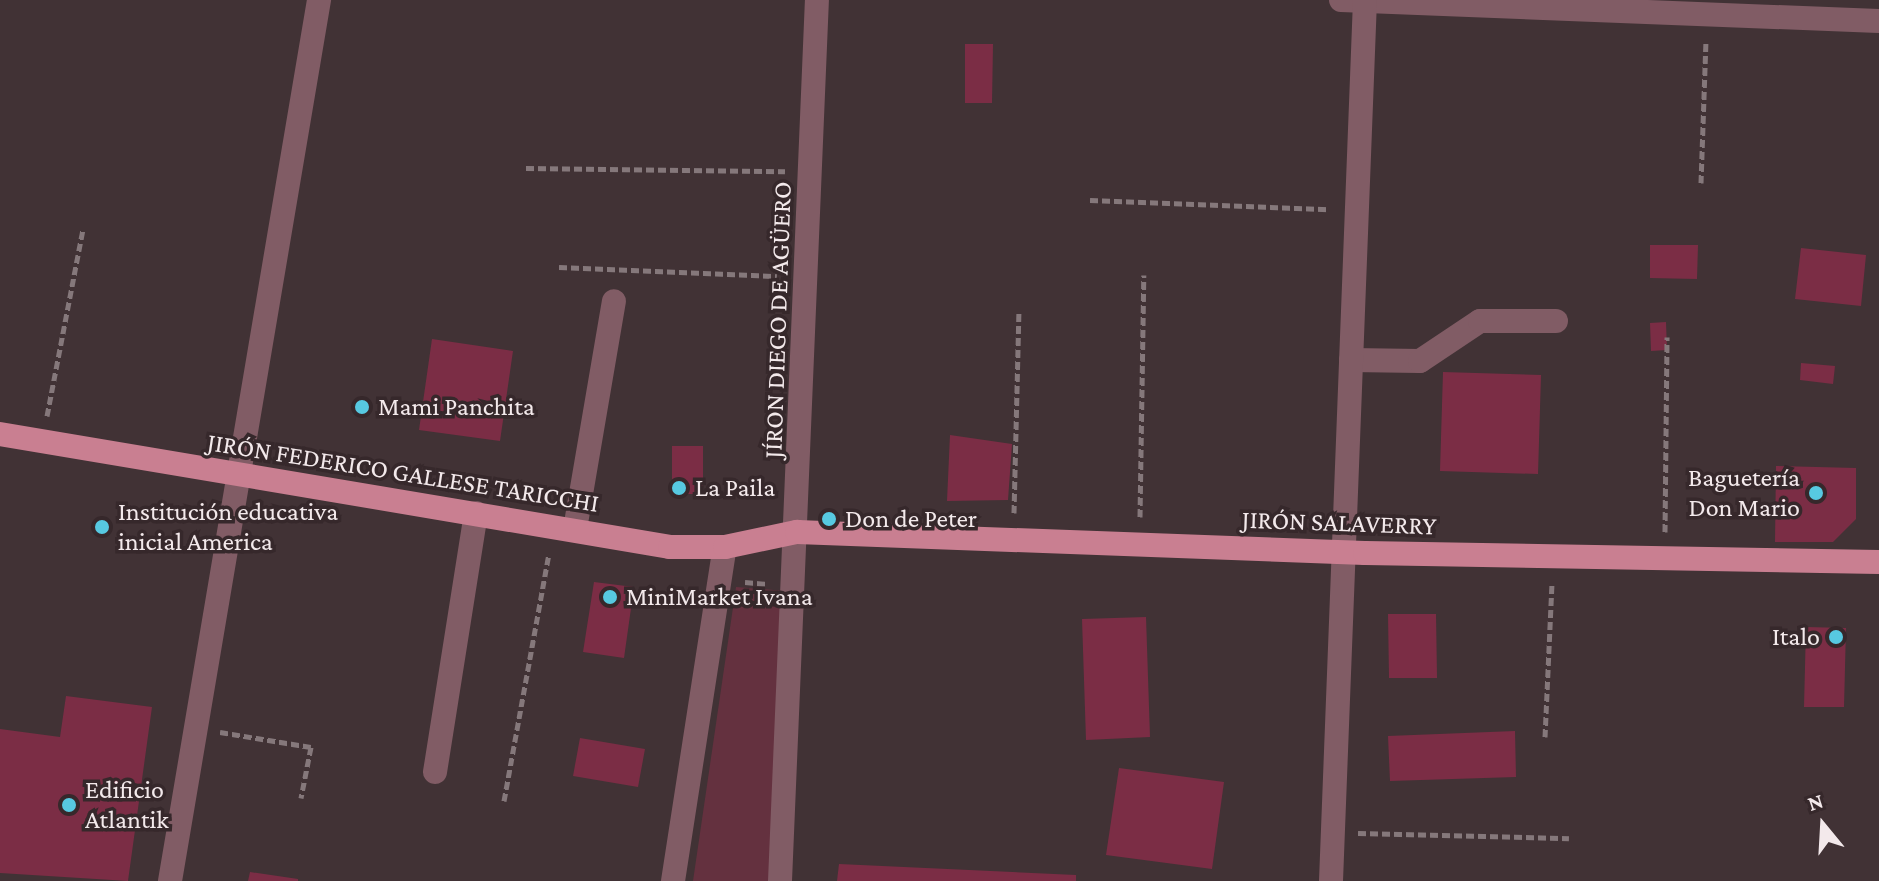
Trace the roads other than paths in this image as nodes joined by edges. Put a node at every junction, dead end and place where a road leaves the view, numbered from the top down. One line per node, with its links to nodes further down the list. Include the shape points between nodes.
1 (319, 0): 10 (street)
2 (817, 0): 13 (street, JÍRON DIEGO DE AGÜERO)
3 (1341, 0): 4 (street)
4 (1365, 0): 5 (street); 8 (street)
5 (1879, 21)
6 (614, 301): 12 (street)
7 (1556, 321): 8 (street, via 1480,321 1420,361)
8 (1351, 360): 15 (street)
9 (0, 434): 10 (main road, JIRÓN FEDERICO GALLESE TARICCHI)
10 (238, 475): 11 (main road, JIRÓN FEDERICO GALLESE TARICCHI); 18 (street)
11 (476, 513): 12 (main road, JIRÓN FEDERICO GALLESE TARICCHI); 17 (street)
12 (565, 527): 14 (main road, JIRÓN FEDERICO GALLESE TARICCHI, via 670,547)
13 (797, 532): 14 (main road, JIRÓN FEDERICO GALLESE TARICCHI); 15 (main road, JIRÓN SALAVERRY); 20 (street, JÍRON DIEGO DE AGÜERO)
14 (725, 547): 19 (street)
15 (1343, 552): 16 (main road, JIRÓN SALAVERRY); 21 (street)
16 (1879, 562)
17 (435, 772)
18 (170, 881)
19 (673, 881)
20 (780, 881)
21 (1331, 881)

